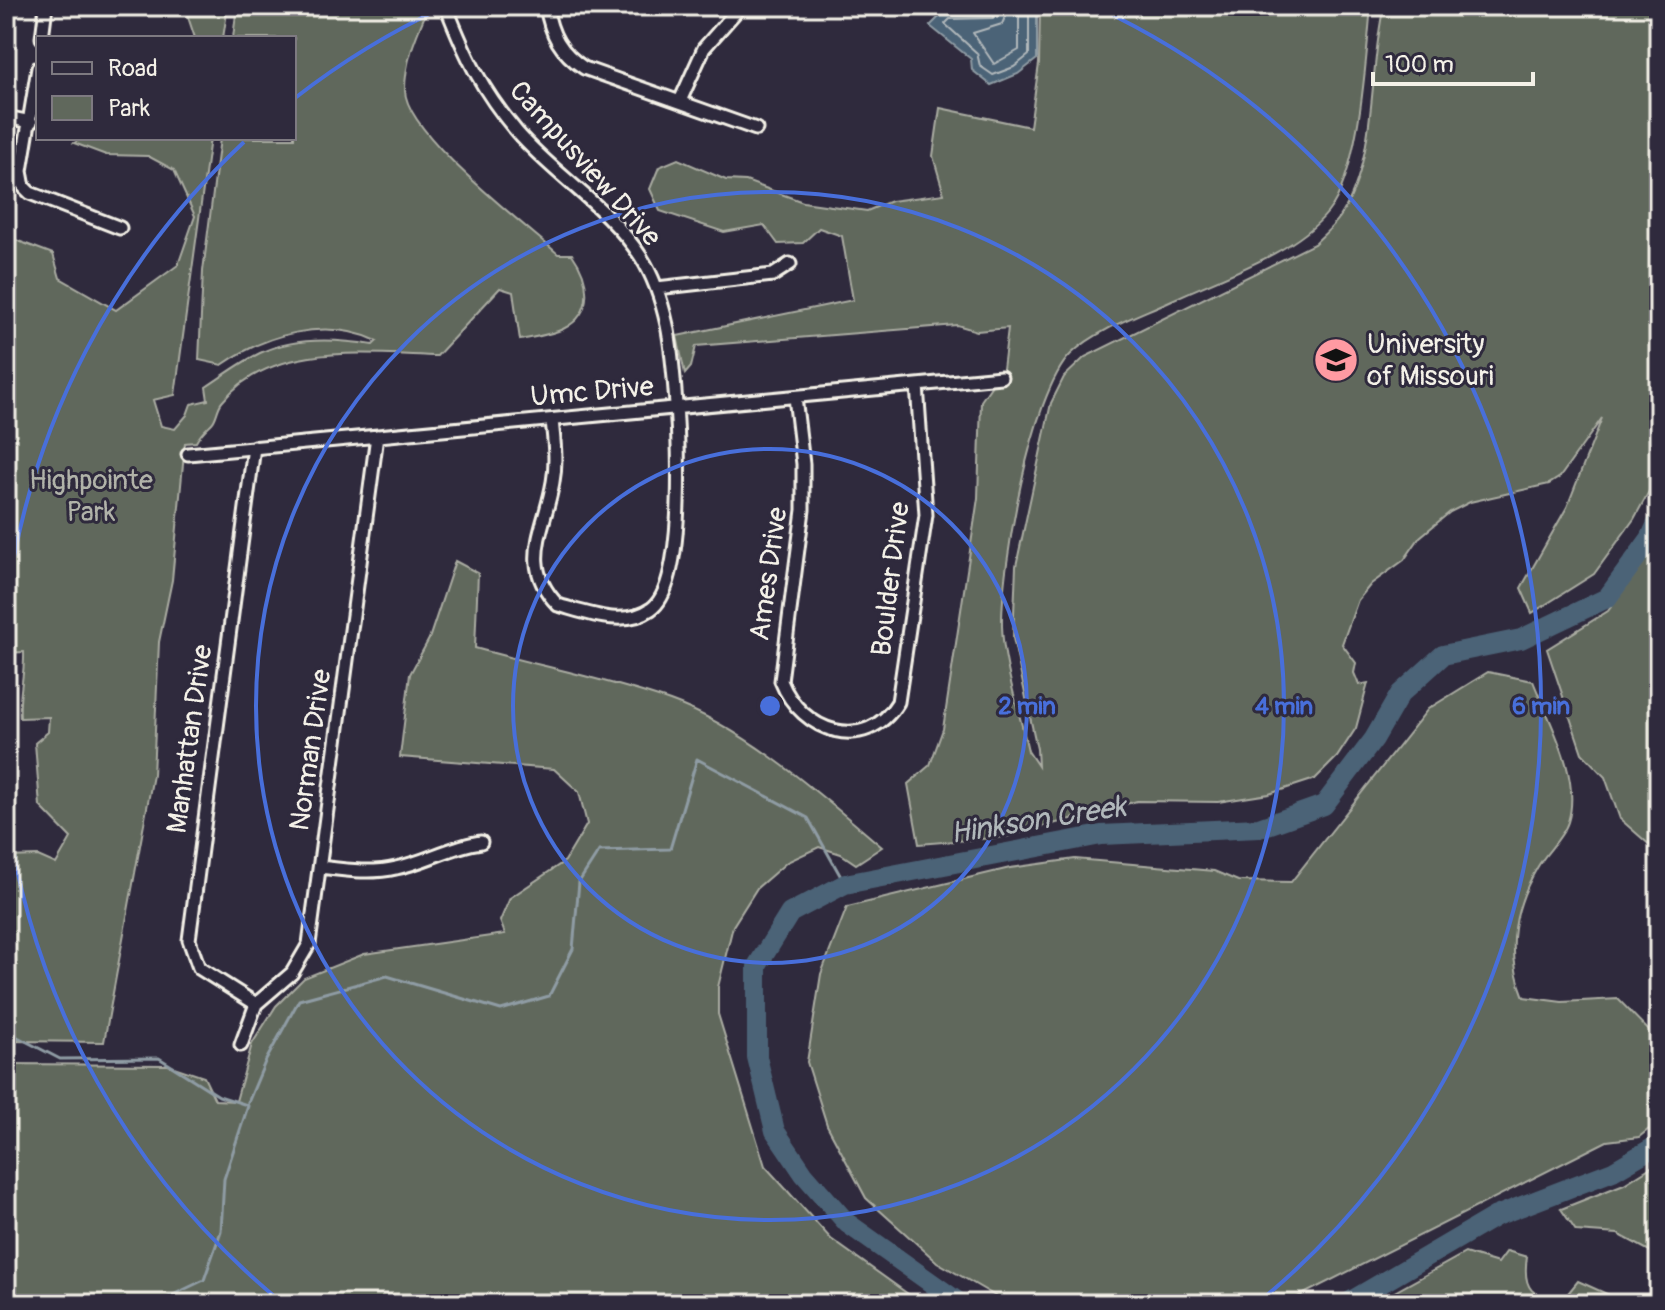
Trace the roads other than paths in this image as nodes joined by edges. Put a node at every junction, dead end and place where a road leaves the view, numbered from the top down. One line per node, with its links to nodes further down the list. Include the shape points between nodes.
1 (46, 6): 5 (street)
2 (446, 6): 13 (street, Campusview Drive, via 472,72 519,134 622,233)
3 (546, 6): 7 (street, via 555,40 567,57 584,68)
4 (741, 6): 7 (street, via 704,48)
5 (42, 36)
6 (36, 83): 9 (street)
7 (680, 101): 10 (street)
8 (6, 117): 9 (street)
9 (31, 122): 11 (street, via 21,171 24,187)
10 (756, 129)
11 (120, 228)
12 (790, 264): 13 (street, via 773,275)
13 (657, 288): 17 (street, Campusview Drive, via 667,327)
14 (1001, 377): 15 (street, Umc Drive)
15 (917, 385): 16 (street, Umc Drive); 22 (street, Boulder Drive, via 926,515 898,702 887,720 872,730)
16 (795, 397): 17 (street, Umc Drive); 22 (street, Ames Drive, via 803,510 781,681 787,698 803,714)
17 (675, 409): 18 (street, Umc Drive); 18 (street, Campusview Drive, via 681,482 669,582 653,608 622,619 558,605 539,579 536,549 554,468)
18 (552, 420): 19 (street, Umc Drive)
19 (377, 436): 20 (street, Umc Drive); 24 (street, Norman Drive)
20 (254, 447): 21 (street, Umc Drive); 25 (street, Manhattan Drive, via 189,940 199,968)
21 (188, 454)
22 (835, 731)
23 (481, 842): 24 (street, via 458,845 395,869)
24 (320, 867): 25 (street, Norman Drive, via 303,959)
25 (256, 1004): 26 (street, Norman Drive)
26 (241, 1045)

